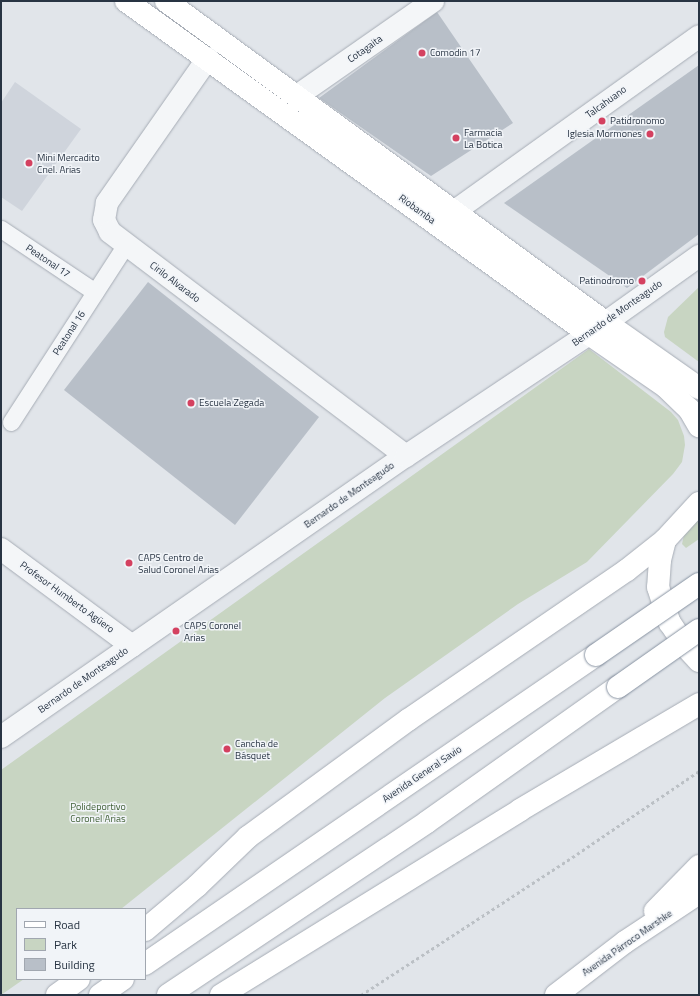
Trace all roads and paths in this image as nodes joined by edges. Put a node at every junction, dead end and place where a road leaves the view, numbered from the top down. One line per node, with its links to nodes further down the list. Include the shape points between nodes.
1 (126, 1): 5 (main road, Riobamba)
2 (166, 1): 6 (main road, Riobamba)
3 (434, 1): 6 (street, Cotagaita)
4 (699, 36): 7 (street, Talcahuano)
5 (208, 58): 9 (street, Cirilo Alvarado, via 107,203 104,220 110,232); 12 (main road, Riobamba)
6 (297, 96): 7 (main road, Riobamba)
7 (455, 211): 12 (main road, Riobamba)
8 (1, 229): 11 (street, Peatonal 17)
9 (126, 244): 11 (street, Peatonal 16); 16 (street, Cirilo Alvarado)
10 (699, 256): 12 (street, Bernardo de Monteagudo)
11 (95, 292): 14 (street, Peatonal 16)
12 (597, 328): 13 (main road, Riobamba); 15 (main road, Riobamba, via 689,409); 16 (street, Bernardo de Monteagudo)
13 (699, 388)
14 (11, 422)
15 (699, 426)
16 (406, 456): 24 (street, Bernardo de Monteagudo)
17 (699, 486): 19 (main road)
18 (699, 503): 19 (main road)
19 (668, 536): 25 (main road, via 660,560 660,596 670,623); 31 (main road, via 627,570 408,720 248,837 197,886)
20 (1, 549): 24 (street, Profesor Humberto Agüero)
21 (1, 566): 24 (street, Profesor Humberto Agüero)
22 (699, 583): 33 (main road, Avenida General Savio, bridge)
23 (699, 630): 38 (main road, bridge, via 427,822)
24 (127, 650): 27 (street, Bernardo de Monteagudo)
25 (699, 661)
26 (699, 704): 39 (main road, via 520,810)
27 (1, 737)
28 (699, 771): 40 (path)
29 (699, 866): 32 (main road)
30 (699, 893): 32 (main road, Avenida Párroco Marshke)
31 (146, 929)
32 (625, 942): 41 (main road, Avenida Párroco Marshke)
33 (146, 963)
34 (78, 980): 36 (main road)
35 (122, 980): 37 (main road)
36 (57, 995)
37 (100, 995)
38 (168, 995)
39 (222, 995)
40 (361, 995)
41 (556, 995)

